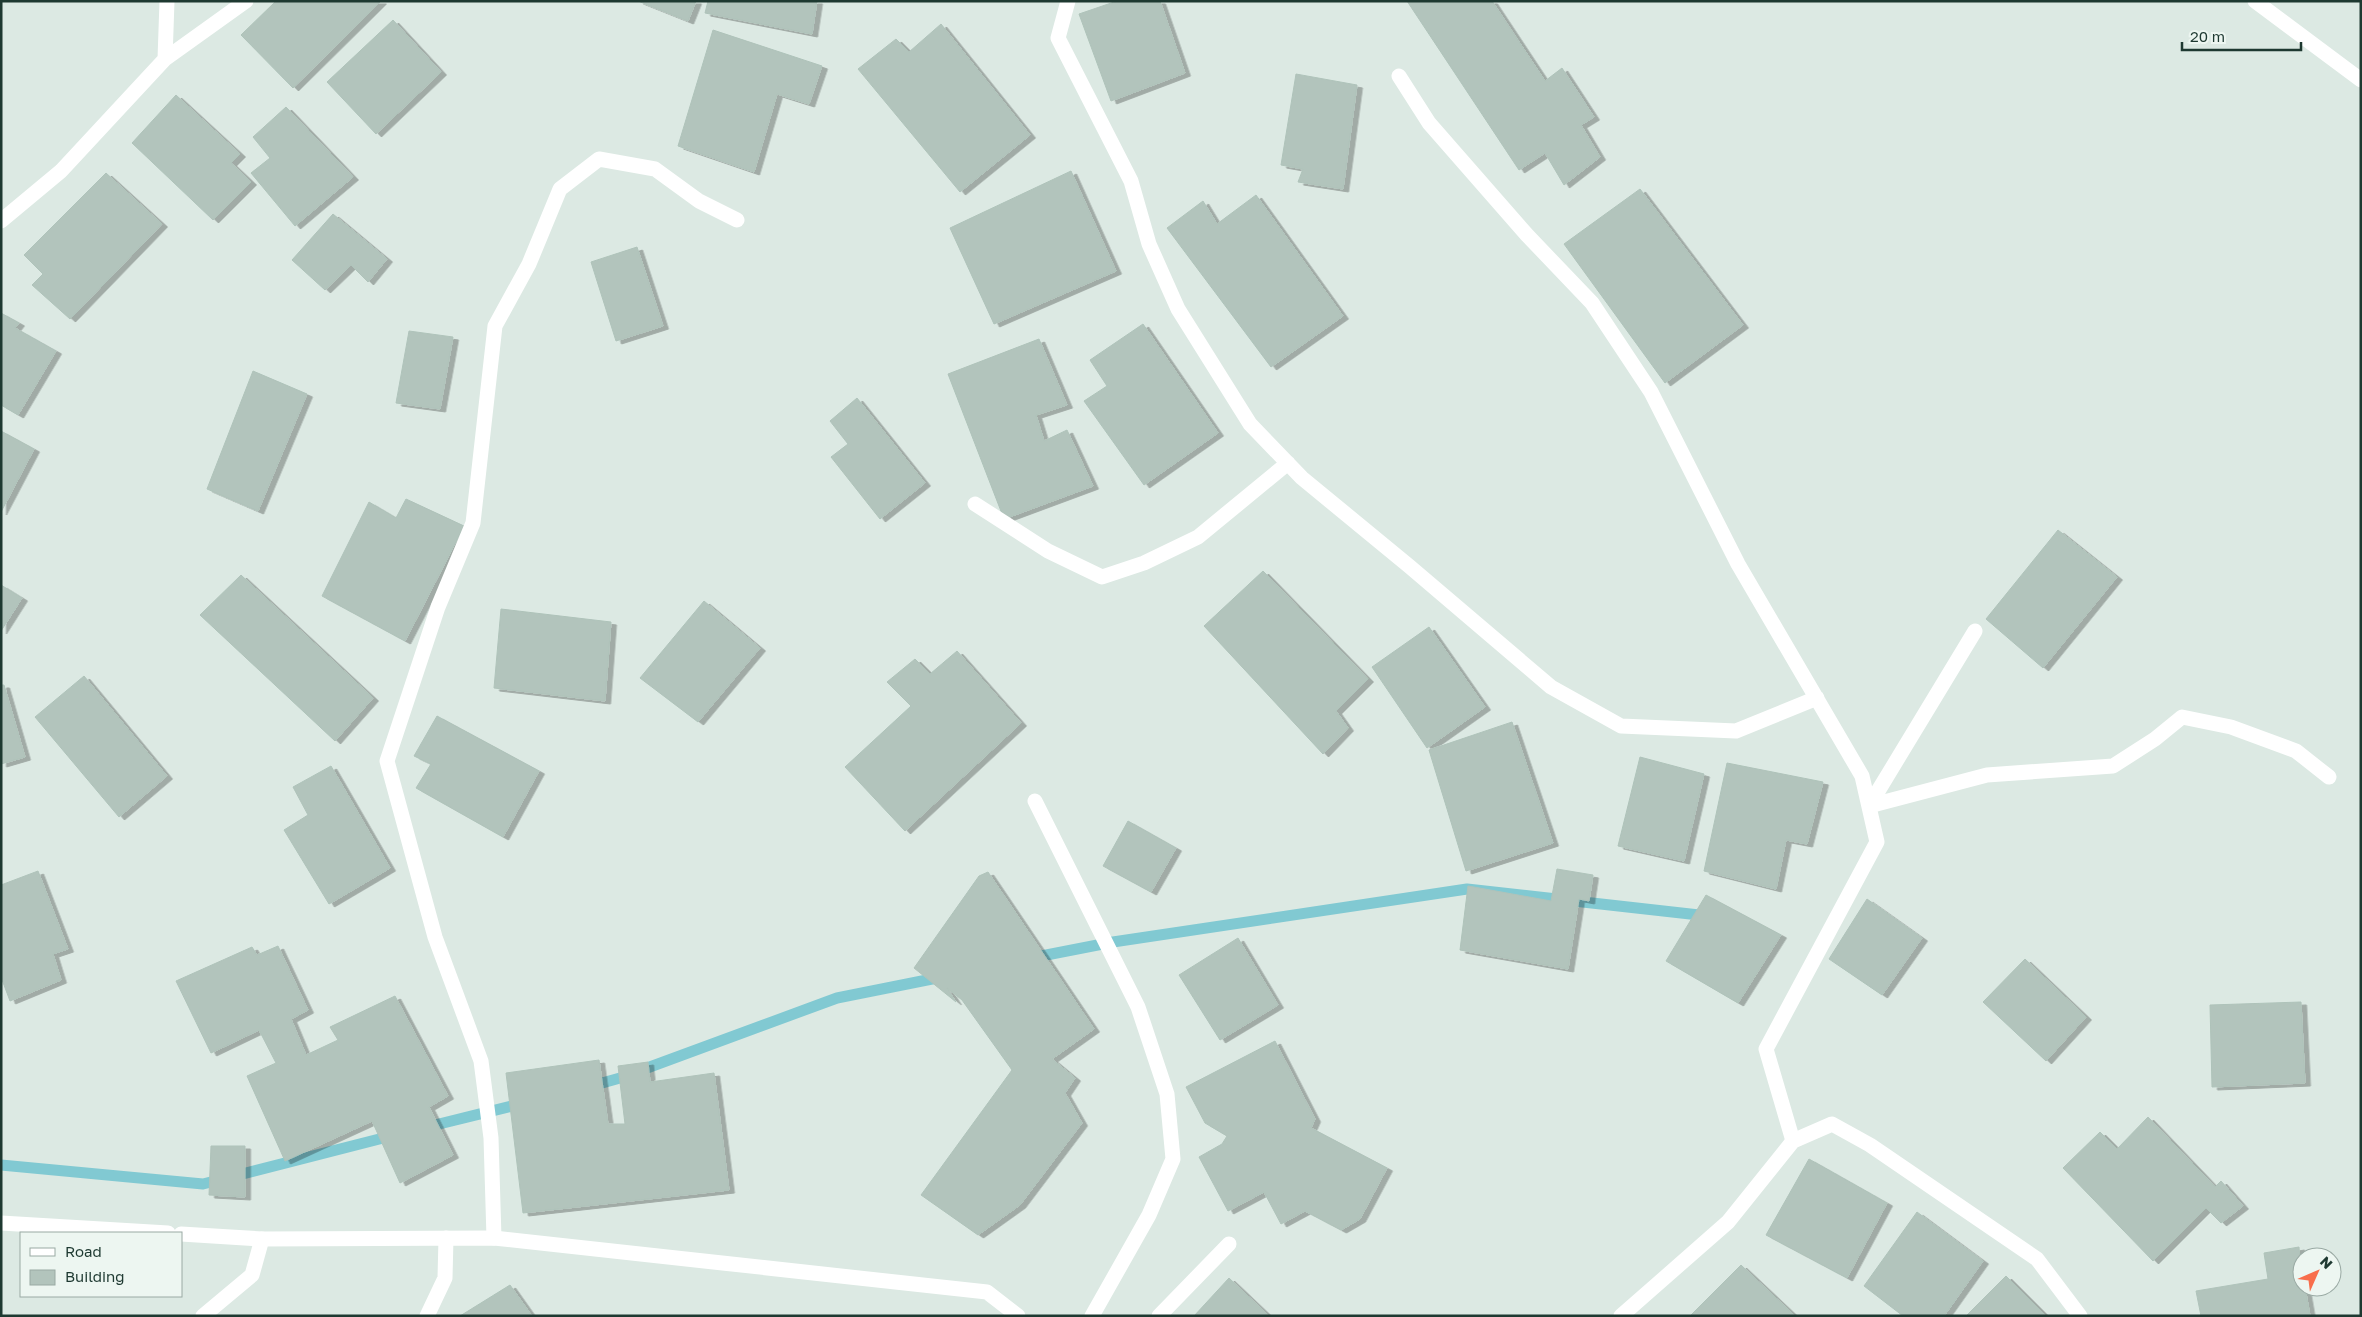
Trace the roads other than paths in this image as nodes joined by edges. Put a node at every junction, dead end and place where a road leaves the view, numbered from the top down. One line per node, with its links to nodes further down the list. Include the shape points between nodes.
1 (167, 1): 5 (street)
2 (246, 1): 5 (street)
3 (1068, 1): 10 (street, via 1058,38 1130,181 1149,244 1178,308 1250,424)
4 (2255, 1): 7 (street)
5 (165, 58): 9 (street, via 61,171)
6 (1399, 76): 13 (street, via 1429,123 1592,303 1651,392 1738,564)
7 (2361, 80)
8 (737, 220): 22 (street, via 699,201 655,169 608,160 599,159 560,189 529,264 494,326 473,523 438,607 387,760 435,937 482,1061 491,1138)
9 (1, 221)
10 (1288, 463): 11 (street, via 1198,537 1144,563 1102,577 1048,551); 13 (street, via 1551,687 1621,726 1736,731)
11 (975, 504)
12 (1975, 632): 16 (street)
13 (1817, 698): 16 (street, via 1862,776)
14 (2329, 777): 16 (street, via 2296,751 2231,727 2182,717 2113,766 1987,775)
15 (1034, 800): 28 (street, via 1138,1006 1167,1094 1173,1159 1148,1215)
16 (1869, 806): 17 (street, via 1877,842 1766,1049)
17 (1793, 1141): 30 (street, via 1728,1222); 31 (street, via 1832,1124 1870,1145 2037,1258)
18 (1, 1223): 19 (street)
19 (151, 1232)
20 (182, 1234): 23 (street)
21 (446, 1238): 22 (street); 23 (street); 26 (street, via 445,1278)
22 (494, 1238): 27 (street, via 987,1292)
23 (262, 1239): 25 (street, via 252,1274)
24 (1229, 1244): 29 (street)
25 (203, 1316)
26 (427, 1316)
27 (1018, 1316)
28 (1092, 1316)
29 (1159, 1316)
30 (1621, 1316)
31 (2080, 1316)

